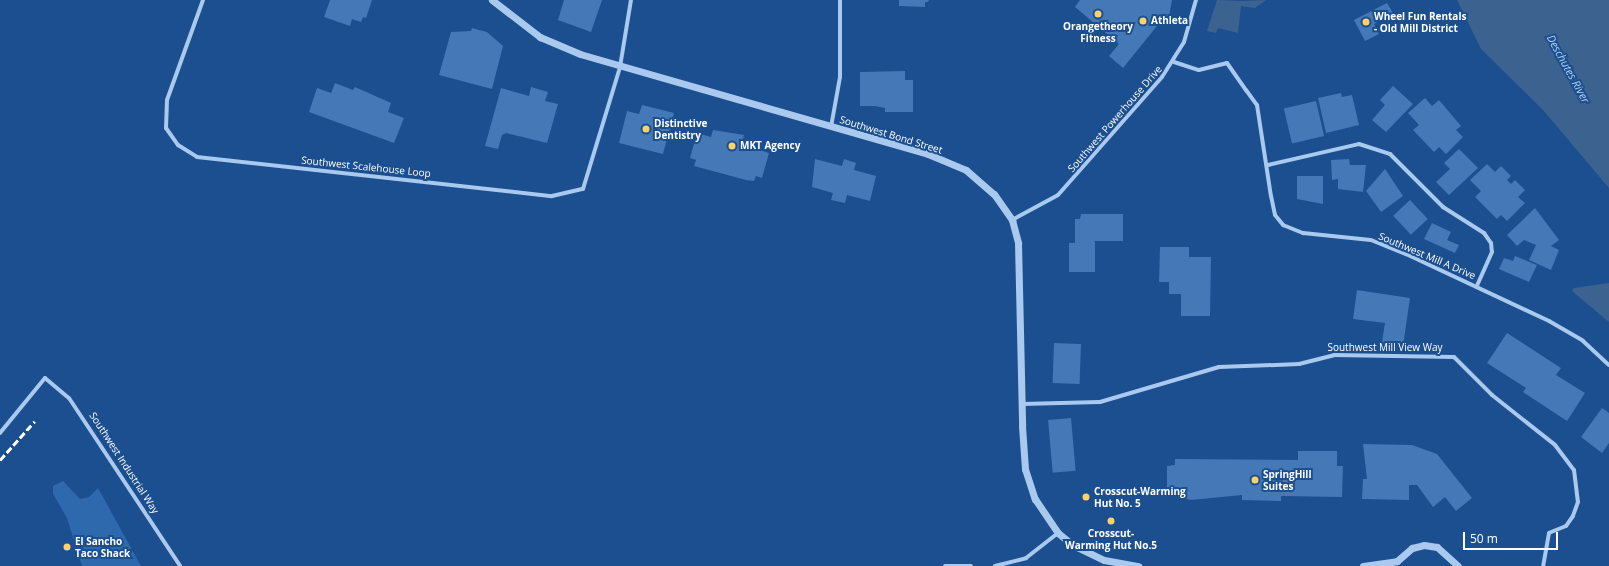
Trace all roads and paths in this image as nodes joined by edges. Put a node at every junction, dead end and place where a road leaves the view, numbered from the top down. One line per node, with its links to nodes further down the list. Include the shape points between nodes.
1 (203, 0): 7 (street, Southwest Scalehouse Loop, via 167,100 166,128 178,145 197,156 552,196 583,189)
2 (492, 0): 7 (street, Southwest Bond Street, via 540,36)
3 (631, 0): 7 (street)
4 (840, 0): 8 (street, via 840,77)
5 (1196, 0): 6 (street, Southwest Powerhouse Drive, via 1189,28)
6 (1174, 62): 9 (street, Southwest Mill A Drive, via 1199,70 1227,63 1257,106); 10 (street, Southwest Powerhouse Drive, via 1062,192)
7 (620, 67): 8 (street, Southwest Bond Street)
8 (831, 127): 10 (street, Southwest Bond Street, via 928,154 966,170 994,194)
9 (1268, 165): 11 (street, Southwest Mill A Drive, via 1275,215 1283,225 1303,233 1371,240); 11 (street, via 1359,144 1390,154 1443,207 1484,233 1491,243 1492,252)
10 (1012, 220): 13 (street, Southwest Bond Street, via 1021,273)
11 (1477, 286): 12 (street, Southwest Mill A Drive, via 1549,320 1583,341)
12 (1609, 364)
13 (1022, 404): 15 (street, Southwest Bond Street, via 1025,469 1035,499); 24 (street, Southwest Mill View Way, via 1100,402 1219,367 1299,364 1334,355 1454,357 1492,395 1555,445 1574,470 1578,502 1566,526 1549,533)
14 (0, 433): 17 (street, Southwest Industrial Way, via 45,378 69,398)
15 (1058, 533): 20 (street, via 1026,558); 21 (street, via 1073,545 1104,560)
16 (1396, 563): 22 (street); 23 (street, via 1412,548 1424,545 1437,547)
17 (180, 566)
18 (945, 566): 19 (street)
19 (970, 566)
20 (996, 566)
21 (1138, 566)
22 (1363, 566)
23 (1458, 566)
24 (1543, 566)

